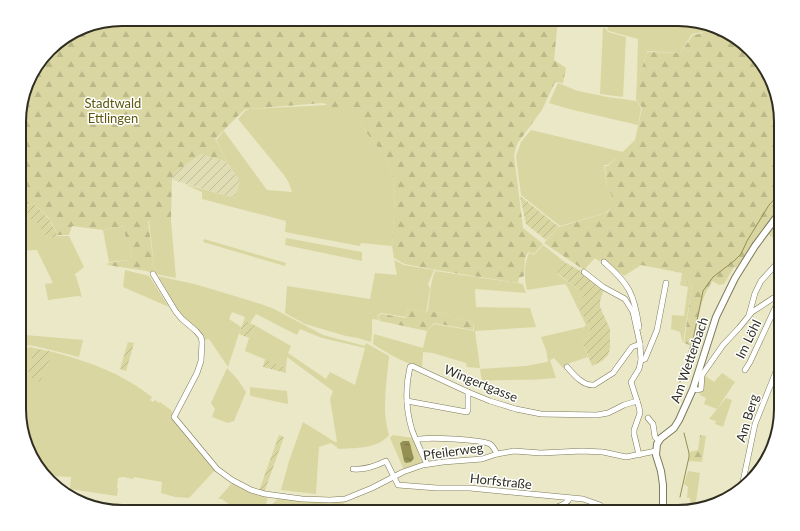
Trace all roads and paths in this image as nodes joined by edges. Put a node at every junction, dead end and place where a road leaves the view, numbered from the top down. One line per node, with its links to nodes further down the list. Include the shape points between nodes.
1 (774, 220): 16 (main road, Am Wetterbach, via 735,278 720,308)
2 (604, 262): 10 (street, via 621,278 633,297 640,333)
3 (774, 267): 9 (street, via 761,281)
4 (584, 272): 10 (street, via 629,303)
5 (152, 274): 28 (street, Pfeilerweg, via 176,312 201,338 203,351 199,366 193,383 174,417 217,469 232,480 257,492 315,500 345,499)
6 (666, 283): 12 (street, via 657,330 645,359)
7 (774, 297): 9 (street)
8 (774, 310): 14 (street, Im Löhl)
9 (749, 316): 16 (street, via 721,347 704,372 701,389)
10 (637, 334): 11 (street)
11 (640, 344): 12 (street); 13 (street, via 632,347 613,373 594,385 583,382)
12 (641, 360): 19 (street, via 631,382)
13 (567, 367)
14 (745, 370)
15 (774, 376): 29 (street, Am Berg, via 755,424)
16 (693, 389): 22 (main road, Am Wetterbach, via 676,426)
17 (468, 392): 18 (street, via 467,412); 18 (street, Wingertgasse, via 411,367 407,380); 19 (street, Wingertgasse, via 516,409 550,414 608,414)
18 (407, 401): 21 (street, via 412,430)
19 (637, 401): 25 (street, via 640,413 634,434)
20 (648, 418): 22 (street, via 653,424 655,437)
21 (417, 440): 24 (street, via 439,438 486,443); 26 (street)
22 (659, 440): 23 (main road)
23 (656, 451): 25 (street, Pfeilerweg); 33 (main road, via 663,482)
24 (498, 454): 25 (street, Pfeilerweg, via 514,451 582,451 626,457); 26 (street, Pfeilerweg, via 482,459)
25 (639, 455)
26 (427, 464): 28 (street, Pfeilerweg)
27 (353, 469): 28 (street, via 368,468 386,461)
28 (393, 477): 30 (street, Horfstraße, via 398,485 470,488)
29 (743, 479)
30 (569, 499): 31 (street); 32 (street, Horfstraße)
31 (561, 505)
32 (600, 505)
33 (663, 505)

